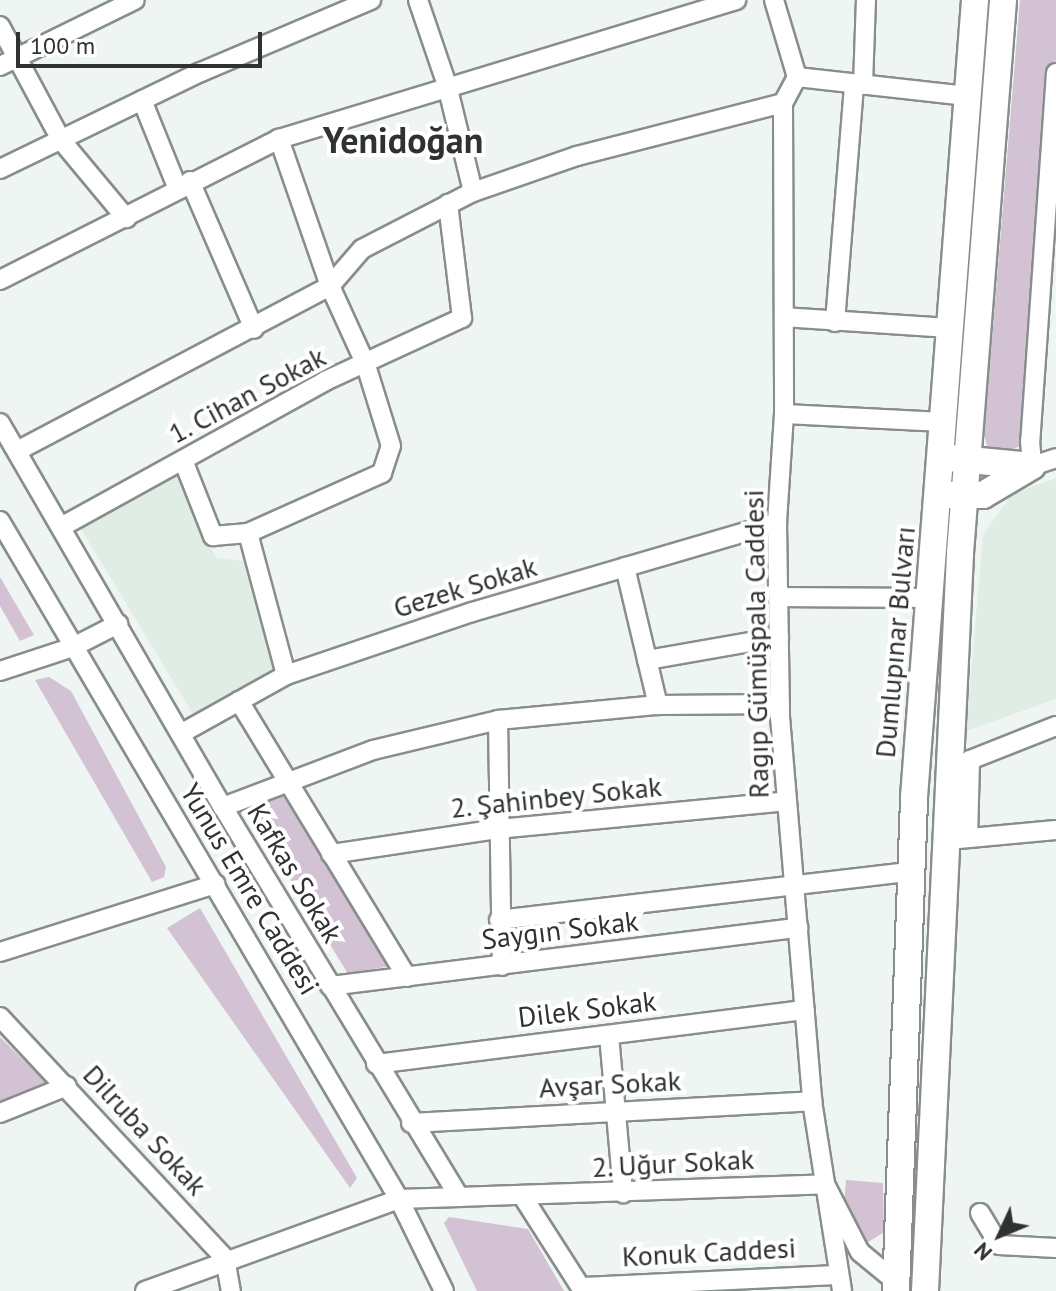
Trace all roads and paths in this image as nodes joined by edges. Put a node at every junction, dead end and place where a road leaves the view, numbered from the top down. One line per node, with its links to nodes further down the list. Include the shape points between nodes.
1 (135, 0): 10 (street)
2 (371, 0): 17 (street)
3 (418, 0): 14 (street)
4 (736, 0): 14 (street)
5 (774, 0): 13 (street)
6 (866, 0): 15 (street)
7 (975, 0): 16 (main road, Dumlupınar Bulvarı)
8 (1003, 0): 38 (main road, Dumlupınar Bulvarı)
9 (0, 26): 10 (street)
10 (19, 57): 11 (street); 20 (street)
11 (0, 66)
12 (1056, 73): 40 (street)
13 (797, 77): 15 (street); 18 (street, Ragıp Gümüşpala Caddesi)
14 (447, 85): 19 (street); 23 (street)
15 (859, 85): 16 (street); 29 (street)
16 (967, 96): 30 (main road, Dumlupınar Bulvarı)
17 (142, 100): 20 (street); 22 (street)
18 (783, 103): 23 (street, via 577,156); 28 (street, Ragıp Gümüşpala Caddesi)
19 (279, 139): 22 (street); 27 (street)
20 (61, 140): 21 (street); 25 (street)
21 (0, 169)
22 (184, 185): 25 (street); 31 (street)
23 (473, 192): 24 (street)
24 (448, 204): 27 (street, via 362,249); 32 (street, 1. Cihan Sokak, via 462,318)
25 (126, 218): 26 (street)
26 (0, 280)
27 (330, 286): 31 (street); 32 (street)
28 (784, 317): 29 (street); 33 (street, Ragıp Gümüşpala Caddesi)
29 (835, 322): 30 (street)
30 (948, 328): 34 (main road, Dumlupınar Bulvarı)
31 (254, 329): 36 (street)
32 (366, 365): 39 (street, 1. Cihan Sokak, via 325,381); 45 (street, via 391,446 382,473)
33 (784, 414): 34 (street); 43 (street, Ragıp Gümüşpala Caddesi)
34 (944, 422): 37 (main road, Dumlupınar Bulvarı)
35 (0, 423): 36 (street, Kafkas Sokak)
36 (17, 451): 44 (street, Kafkas Sokak)
37 (940, 458): 38 (main road); 41 (main road, Dumlupınar Bulvarı)
38 (967, 458): 40 (main road); 41 (main road, Dumlupınar Bulvarı)
39 (183, 460): 44 (street, 1. Cihan Sokak); 45 (street, via 213,536)
40 (1044, 462): 41 (main road, via 983,495)
41 (952, 495): 48 (main road, Dumlupınar Bulvarı); 66 (main road, Dumlupınar Bulvarı)
42 (0, 521): 51 (street, Yunus Emre Caddesi)
43 (777, 523): 46 (street, Gezek Sokak); 47 (street, Ragıp Gümüşpala Caddesi)
44 (61, 527): 49 (street, Kafkas Sokak)
45 (248, 533): 54 (street)
46 (625, 567): 52 (street); 54 (street, Gezek Sokak)
47 (780, 597): 48 (street); 50 (street, Ragıp Gümüşpala Caddesi)
48 (929, 598): 68 (main road, Dumlupınar Bulvarı)
49 (118, 624): 51 (street); 60 (street, Kafkas Sokak)
50 (779, 637): 52 (street); 56 (street, Ragıp Gümüşpala Caddesi)
51 (73, 647): 53 (street); 69 (street, Yunus Emre Caddesi)
52 (647, 660): 57 (street)
53 (2, 665)
54 (286, 675): 55 (street, Gezek Sokak)
55 (239, 701): 60 (street, Gezek Sokak); 61 (street)
56 (780, 704): 57 (street); 62 (street, Ragıp Gümüşpala Caddesi)
57 (658, 705): 58 (street)
58 (498, 720): 61 (street, via 373,750); 64 (street)
59 (1056, 726): 66 (street, via 970,760)
60 (182, 733): 63 (street, Kafkas Sokak)
61 (289, 784): 63 (street); 67 (street)
62 (787, 801): 64 (street, 2. Şahinbey Sokak); 70 (street, Ragıp Gümüşpala Caddesi)
63 (223, 807): 76 (street, Kafkas Sokak)
64 (498, 829): 67 (street, 2. Şahinbey Sokak); 71 (street)
65 (1056, 830): 66 (street)
66 (958, 839): 101 (main road, Dumlupınar Bulvarı)
67 (331, 854): 75 (street)
68 (910, 872): 70 (street); 96 (main road, Dumlupınar Bulvarı)
69 (216, 884): 73 (street); 90 (street, Yunus Emre Caddesi)
70 (797, 885): 71 (street); 72 (street, Ragıp Gümüşpala Caddesi)
71 (499, 920): 74 (street)
72 (798, 928): 74 (street, Saygın Sokak); 77 (street, Ragıp Gümüşpala Caddesi)
73 (0, 952)
74 (502, 966): 75 (street, Saygın Sokak)
75 (407, 977): 76 (street, Saygın Sokak)
76 (330, 986): 80 (street, Kafkas Sokak)
77 (805, 1010): 79 (street, Dilek Sokak); 82 (street, Ragıp Gümüşpala Caddesi)
78 (0, 1017): 81 (street, Dilruba Sokak)
79 (609, 1035): 80 (street, Dilek Sokak); 83 (street)
80 (376, 1064): 85 (street, Kafkas Sokak)
81 (67, 1086): 84 (street); 93 (street, Dilruba Sokak)
82 (812, 1101): 83 (street, Avşar Sokak); 86 (street, Ragıp Gümüşpala Caddesi)
83 (615, 1111): 85 (street, Avşar Sokak); 87 (street)
84 (0, 1113)
85 (411, 1123): 88 (street, Kafkas Sokak)
86 (825, 1184): 87 (street, 2. Uğur Sokak); 94 (street, Ragıp Gümüşpala Caddesi); 96 (street, via 860,1252)
87 (623, 1193): 89 (street, 2. Uğur Sokak)
88 (459, 1197): 89 (street); 90 (street)
89 (523, 1197): 97 (street)
90 (399, 1199): 93 (street); 100 (street, Yunus Emre Caddesi)
91 (980, 1213): 92 (street, via 999,1245)
92 (1056, 1248)
93 (225, 1258): 98 (street); 99 (street)
94 (840, 1283): 95 (street, Konuk Caddesi)
95 (680, 1286): 97 (street, Konuk Caddesi)
96 (895, 1286)
97 (583, 1289)
98 (145, 1291)
99 (231, 1291)
100 (444, 1291)
101 (925, 1291)

